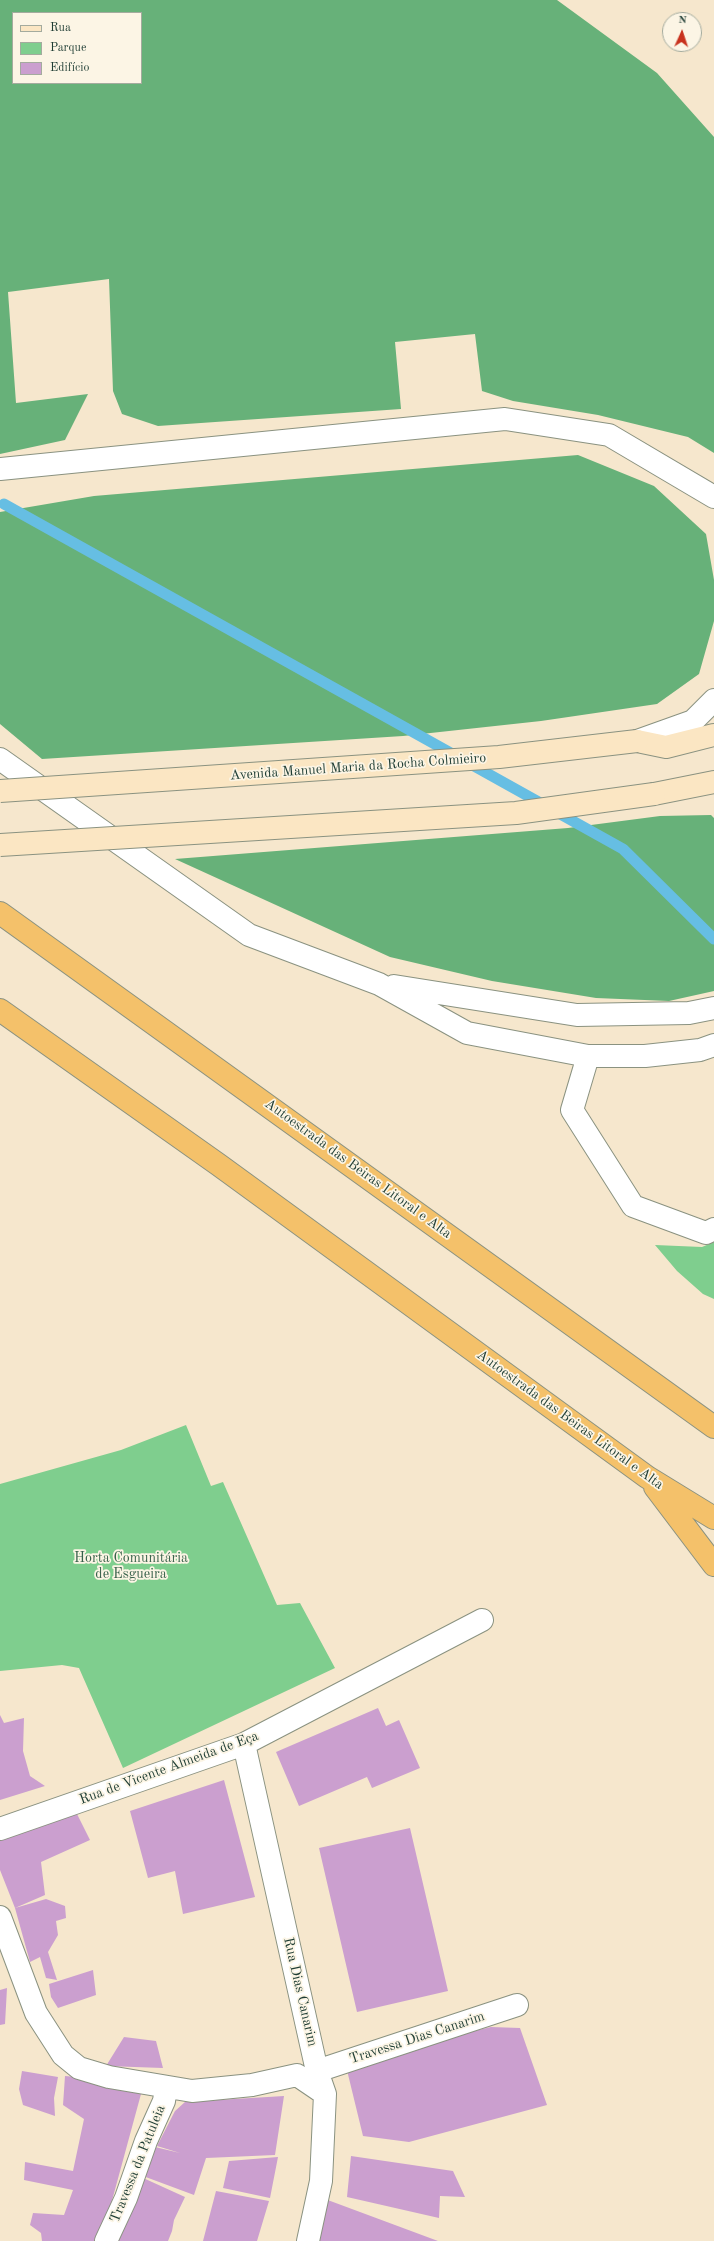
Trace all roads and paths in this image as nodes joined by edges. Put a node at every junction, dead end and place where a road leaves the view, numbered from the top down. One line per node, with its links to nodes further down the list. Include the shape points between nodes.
1 (0, 469): 2 (street, via 505,419 609,435)
2 (714, 497)
3 (714, 700): 5 (street, via 693,721)
4 (714, 735): 5 (main road, Avenida Manuel Maria da Rocha Colmieiro, via 666,747)
5 (637, 741): 8 (main road, Avenida Manuel Maria da Rocha Colmieiro, bridge, via 498,756)
6 (0, 759): 13 (street, via 249,935)
7 (714, 782): 10 (main road)
8 (0, 791)
9 (714, 792): 10 (street)
10 (654, 794): 11 (main road, bridge, via 516,813)
11 (0, 845)
12 (0, 913): 19 (highway, Autoestrada das Beiras Litoral e Alta)
13 (379, 984): 14 (street, via 577,1015 689,1013); 17 (street, via 467,1033)
14 (714, 1008)
15 (0, 1010): 22 (highway, Autoestrada das Beiras Litoral e Alta)
16 (714, 1045): 17 (street, via 700,1050 645,1056)
17 (588, 1056): 18 (street, via 572,1110 633,1206 706,1233)
18 (714, 1229)
19 (645, 1375): 20 (highway); 21 (highway, Autoestrada das Beiras Litoral e Alta)
20 (714, 1410)
21 (714, 1427)
22 (648, 1477): 23 (highway, Autoestrada das Beiras Litoral e Alta); 24 (highway)
23 (714, 1518)
24 (714, 1565)
25 (482, 1620): 26 (street, Rua de Vicente Almeida de Eça)
26 (244, 1744): 27 (street, Rua de Vicente Almeida de Eça); 30 (street, Rua Dias Canarim)
27 (0, 1829)
28 (0, 1916): 31 (street, via 36,2013 63,2055 79,2068)
29 (517, 2005): 30 (street, Travessa Dias Canarim)
30 (317, 2071): 32 (street, Rua Dias Canarim)
31 (166, 2087): 32 (street, via 192,2091 252,2085 297,2075); 33 (street, Travessa da Patuleia, via 164,2101 146,2141 126,2198)
32 (325, 2094): 34 (street, Rua Dias Canarim, via 321,2181)
33 (106, 2241)
34 (308, 2241)

